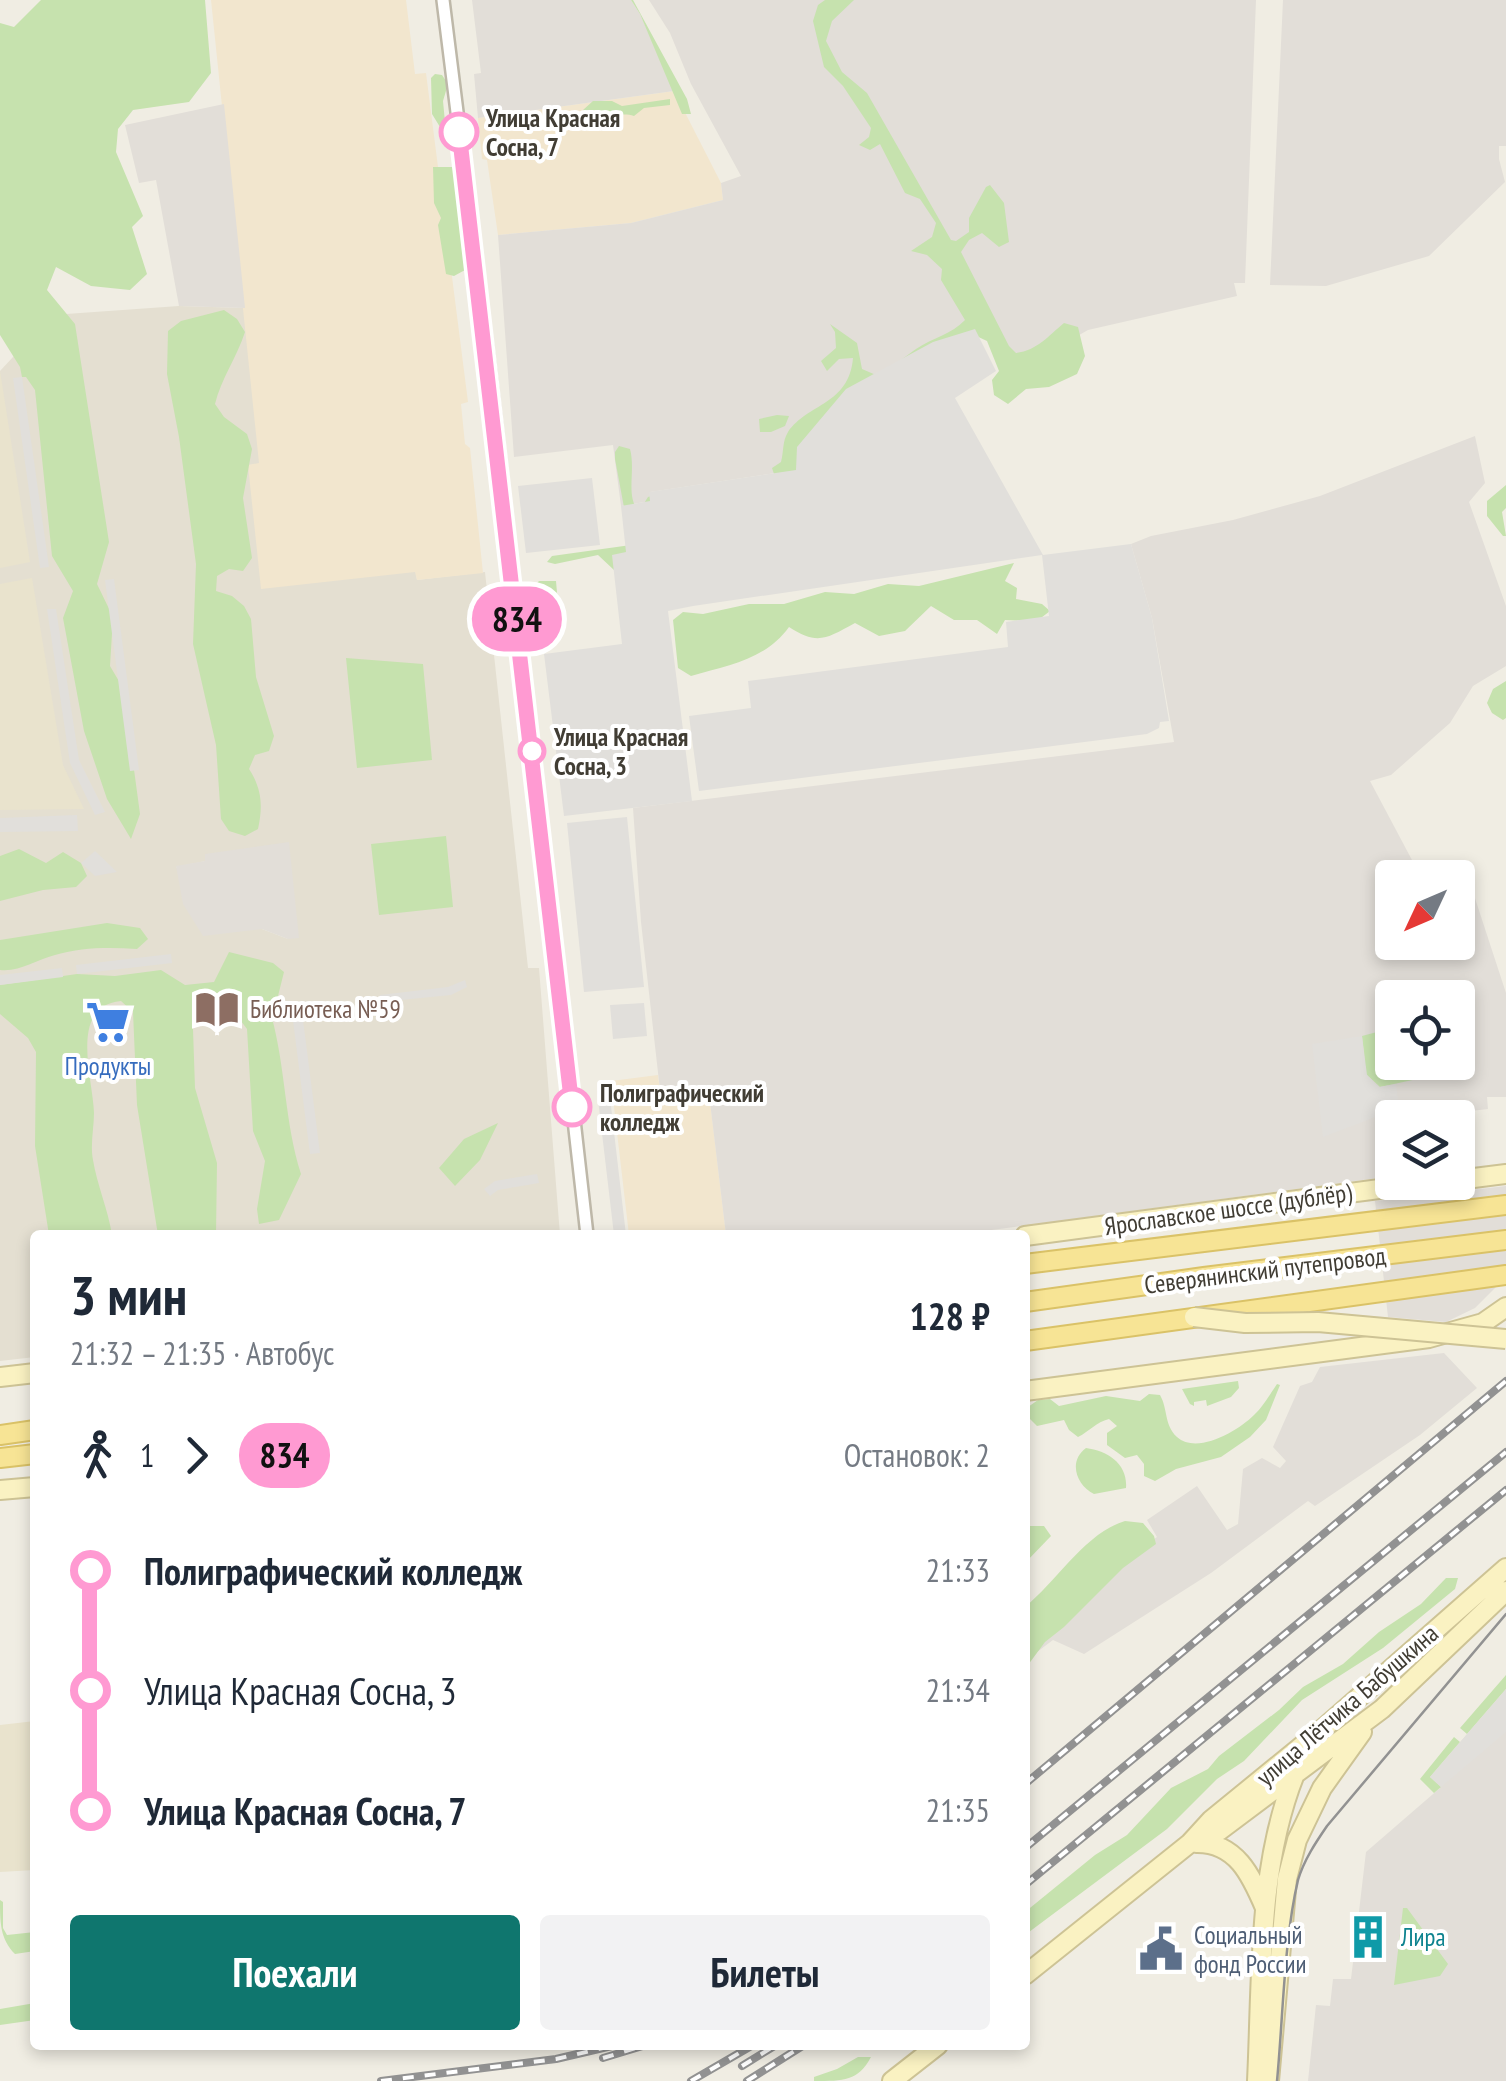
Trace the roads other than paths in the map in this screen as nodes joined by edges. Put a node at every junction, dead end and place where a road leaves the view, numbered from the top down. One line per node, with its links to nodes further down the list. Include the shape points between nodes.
1 (443, 0): 6 (street)
2 (1506, 1174): 3 (main road)
3 (1475, 1178)
4 (1375, 1190): 7 (main road, Ярославское шоссе (дублёр))
5 (1506, 1205): 9 (main road)
6 (586, 1230)
7 (1030, 1235)
8 (1506, 1240): 11 (main road, Северянинский путепровод)
9 (1030, 1263)
10 (1506, 1276): 13 (main road, Северянинский путепровод, bridge)
11 (1030, 1301)
12 (1506, 1308): 18 (main road, via 1483,1323 1429,1338)
13 (1194, 1317): 14 (main road, bridge); 15 (main road, Северянинский путепровод)
14 (1506, 1339)
15 (1030, 1341)
16 (30, 1374): 17 (main road)
17 (0, 1377)
18 (1030, 1390)
19 (30, 1431): 20 (main road)
20 (0, 1435)
21 (30, 1455): 22 (main road)
22 (0, 1458)
23 (1506, 1568): 26 (main road, улица Лётчика Бабушкина)
24 (1506, 1591): 25 (main road, улица Лётчика Бабушкина)
25 (1382, 1708): 27 (main road, улица Лётчика Бабушкина); 34 (main road, via 1322,1788 1299,1835 1287,1879)
26 (1325, 1727): 27 (main road); 28 (main road, улица Лётчика Бабушкина)
27 (1294, 1776): 28 (main road, улица Лётчика Бабушкина); 29 (main road, via 1275,1842)
28 (1190, 1844): 29 (main road, via 1228,1850 1252,1877); 30 (main road, улица Лётчика Бабушкина)
29 (1266, 1911): 33 (main road)
30 (1030, 1972)
31 (932, 2050): 32 (main road)
32 (892, 2081)
33 (1256, 2081)
34 (1268, 2081)

